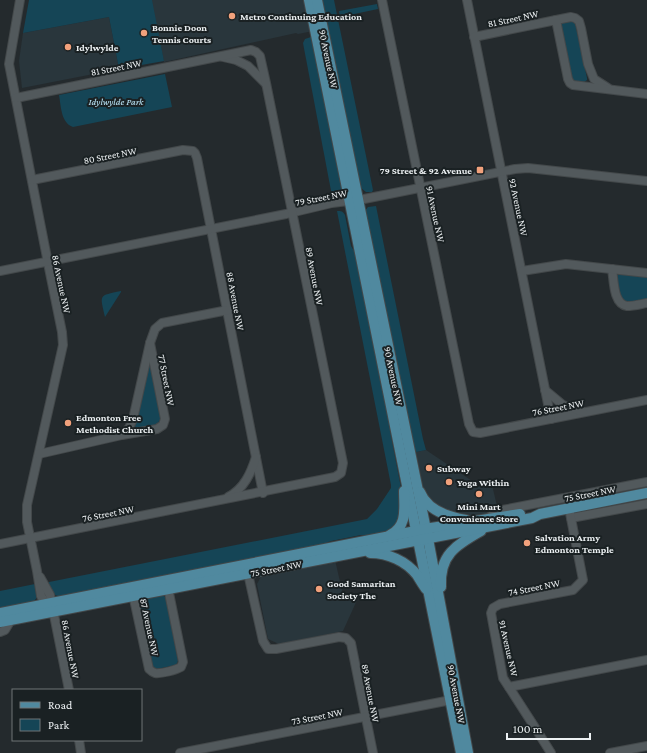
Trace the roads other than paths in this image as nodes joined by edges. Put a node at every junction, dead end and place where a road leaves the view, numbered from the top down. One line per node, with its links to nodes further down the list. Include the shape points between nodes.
1 (20, 0): 13 (street, 86 Avenue NW, via 9,64)
2 (309, 0): 19 (main road, 90 Avenue NW)
3 (316, 0): 19 (main road, 90 Avenue NW)
4 (382, 0): 18 (street, 91 Avenue NW)
5 (467, 0): 7 (street, 92 Avenue NW)
6 (556, 20): 7 (street, 81 Street NW); 11 (street, 81 Street NW, via 571,17 579,21 588,64 594,79); 11 (street, 81 Street NW, via 570,83)
7 (474, 37): 15 (street, 92 Avenue NW)
8 (256, 52): 9 (street, 81 Street NW, via 251,50); 10 (street, 89 Avenue NW, via 260,56)
9 (220, 56): 10 (street, 81 Street NW, via 248,66); 13 (street, 81 Street NW)
10 (266, 83): 20 (street, 89 Avenue NW)
11 (610, 89): 12 (street, 81 Street NW)
12 (647, 94)
13 (16, 98): 16 (street, 86 Avenue NW)
14 (193, 150): 16 (street, 80 Street NW); 21 (street, 88 Avenue NW, via 198,158)
15 (501, 171): 17 (street, 79 Street NW, via 528,168); 18 (street, 79 Street NW); 25 (street, 92 Avenue NW)
16 (32, 180): 22 (street, 86 Avenue NW)
17 (647, 181)
18 (420, 187): 19 (street, 79 Street NW); 34 (street, 91 Avenue NW, via 469,424)
19 (354, 200): 20 (street, 79 Street NW); 39 (main road, 90 Avenue NW); 41 (main road, 90 Avenue NW)
20 (292, 212): 21 (street, 79 Street NW); 38 (street, 89 Avenue NW, via 342,463)
21 (211, 229): 22 (street, 79 Street NW); 28 (street, 88 Avenue NW)
22 (47, 262): 24 (street, 79 Street NW); 36 (street, 86 Avenue NW, via 63,345)
23 (612, 269): 25 (street, via 566,264); 26 (street); 27 (street, via 619,302 629,306)
24 (0, 271)
25 (522, 271): 30 (street, 92 Avenue NW)
26 (647, 273)
27 (647, 303)
28 (228, 310): 29 (street, 77 Street NW, via 162,323 155,329); 37 (street, 88 Avenue NW)
29 (150, 343): 35 (street, 77 Street NW, via 133,419); 35 (street, 77 Street NW, via 165,419 163,425 157,429)
30 (545, 390): 32 (street, via 563,405); 33 (street, 92 Avenue NW)
31 (647, 400): 32 (street, 76 Street NW)
32 (584, 413): 33 (street, 76 Street NW)
33 (551, 419): 34 (street, 76 Street NW, via 480,433)
34 (473, 432)
35 (122, 435): 36 (street, 77 Street NW)
36 (39, 454): 51 (street, 86 Avenue NW, via 27,505)
37 (256, 456): 42 (street, 88 Avenue NW); 44 (street, 76 Street NW, via 245,482 232,495)
38 (341, 473): 42 (street, 76 Street NW, via 335,477)
39 (405, 475): 49 (main road, 90 Avenue NW); 50 (main road, via 402,523 398,530)
40 (647, 482): 48 (street, 75 Street NW, via 497,512)
41 (416, 483): 47 (main road, via 422,497 436,510); 49 (main road, 90 Avenue NW)
42 (263, 492): 44 (street, 76 Street NW)
43 (647, 493): 46 (main road, 75 Street NW)
44 (221, 500): 51 (street, 76 Street NW)
45 (647, 504): 46 (street, 75 Street NW)
46 (570, 513): 48 (main road, 75 Street NW, via 540,514 532,518); 59 (street, 74 Street NW, via 583,580 573,590 500,604)
47 (472, 521): 48 (main road, 75 Street NW); 49 (main road, 75 Street NW)
48 (489, 522): 49 (main road, 75 Street NW); 61 (main road, via 456,546 445,562 441,580)
49 (422, 534): 50 (main road, 75 Street NW); 53 (main road, 75 Street NW); 57 (main road, 90 Avenue NW); 61 (main road, 90 Avenue NW)
50 (386, 537): 54 (main road, 75 Street NW)
51 (30, 538): 52 (street, 76 Street NW); 58 (street, 86 Avenue NW, via 37,571 50,595)
52 (0, 544)
53 (352, 553): 54 (main road, 75 Street NW); 57 (main road, via 378,553 395,558 417,575)
54 (247, 569): 55 (main road, 75 Street NW); 69 (street, 89 Avenue NW, via 263,641 268,649 339,637 346,638 351,643)
55 (167, 585): 56 (main road, 75 Street NW); 56 (street, 87 Avenue NW, via 183,662 178,669 158,673 149,669)
56 (132, 592): 58 (main road, 75 Street NW)
57 (429, 595): 68 (main road, 90 Avenue NW)
58 (50, 606): 60 (main road, 75 Street NW); 62 (main road, 75 Street NW); 67 (street, 86 Avenue NW)
59 (494, 608): 66 (street, 91 Avenue NW, via 491,613 503,678)
60 (0, 613)
61 (442, 617): 68 (main road, 90 Avenue NW)
62 (10, 620): 63 (main road, 75 Street NW); 64 (street, via 5,630)
63 (0, 622)
64 (0, 632)
65 (647, 660): 66 (street)
66 (509, 687): 77 (street, 91 Avenue NW)
67 (69, 689)
68 (454, 699): 69 (street, 73 Street NW); 75 (main road, 90 Avenue NW); 76 (main road, 90 Avenue NW)
69 (366, 717): 73 (street, 73 Street NW); 74 (street, 89 Avenue NW)
70 (79, 741): 72 (street)
71 (647, 746): 78 (street)
72 (81, 753)
73 (180, 753)
74 (373, 753)
75 (460, 753)
76 (468, 753)
77 (551, 753)
78 (610, 753)

